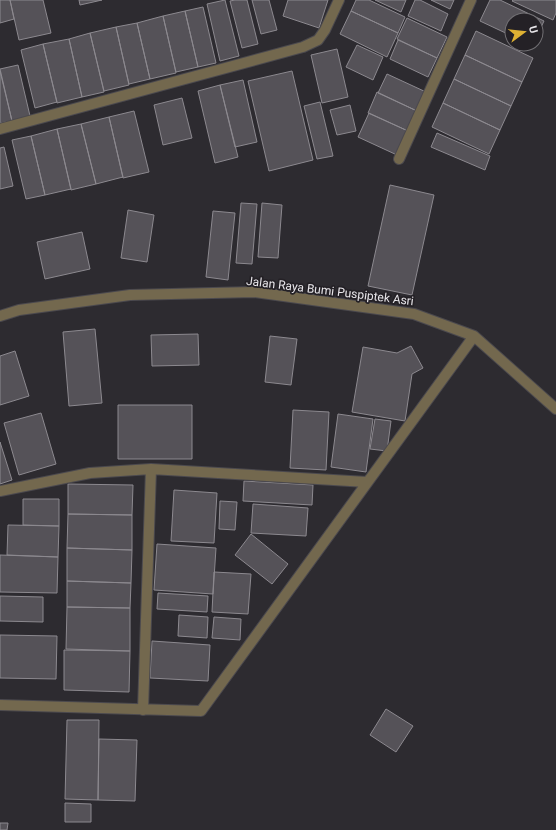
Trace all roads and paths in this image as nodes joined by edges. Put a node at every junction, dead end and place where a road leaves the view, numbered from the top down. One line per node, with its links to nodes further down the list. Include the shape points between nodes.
1 (339, 0): 3 (street, via 318,40 304,47)
2 (471, 0): 4 (street)
3 (0, 129)
4 (399, 159)
5 (0, 316): 6 (street, Jalan Raya Bumi Puspiptek Asri, via 19,310 130,295 254,292 414,314)
6 (474, 336): 7 (street, Jalan Raya Bumi Puspiptek Asri); 9 (street)
7 (556, 409)
8 (150, 469): 9 (street); 10 (street, via 90,473); 12 (street)
9 (367, 482): 12 (street, via 201,711)
10 (0, 491)
11 (0, 705): 12 (street)
12 (143, 710)

